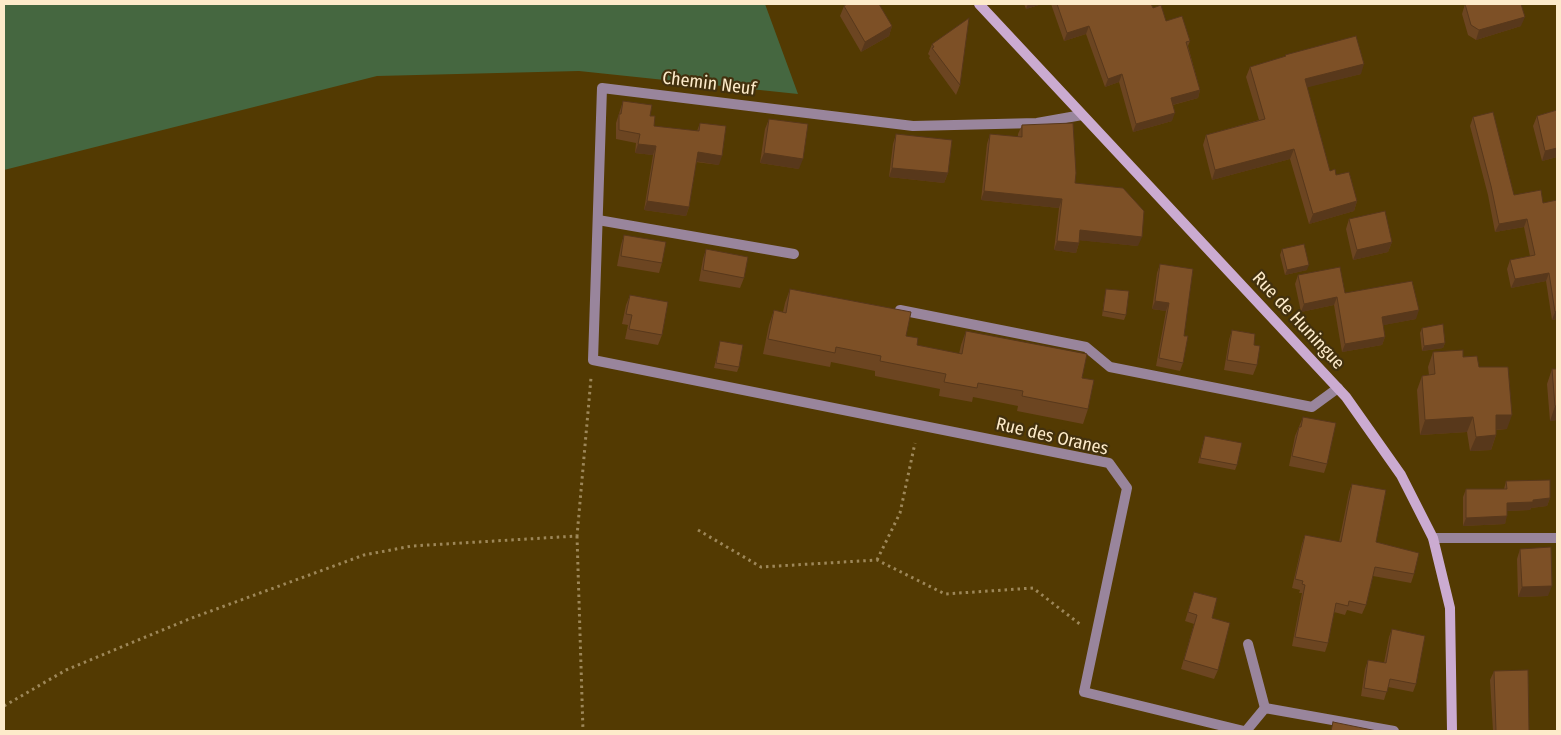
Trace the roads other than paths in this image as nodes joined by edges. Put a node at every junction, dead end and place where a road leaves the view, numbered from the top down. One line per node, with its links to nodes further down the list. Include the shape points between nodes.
1 (979, 4): 2 (main road, Rue de Huningue)
2 (1082, 115): 3 (street, Chemin Neuf, via 1037,123 913,126 602,88); 7 (main road, Rue de Huningue)
3 (598, 220): 4 (street); 6 (street, Chemin Neuf)
4 (794, 254)
5 (892, 309): 7 (street, via 1086,347 1110,367 1312,407)
6 (593, 360): 12 (street, Rue des Oranes, via 1108,463 1127,488 1084,692)
7 (1338, 388): 8 (main road, Rue de Huningue, via 1401,475)
8 (1433, 538): 9 (street); 14 (main road, Rue de Huningue, via 1450,608)
9 (1557, 538)
10 (1248, 644): 11 (street)
11 (1265, 708): 12 (street, Rue des Oranes); 13 (street)
12 (1245, 731)
13 (1394, 731)
14 (1452, 731)

